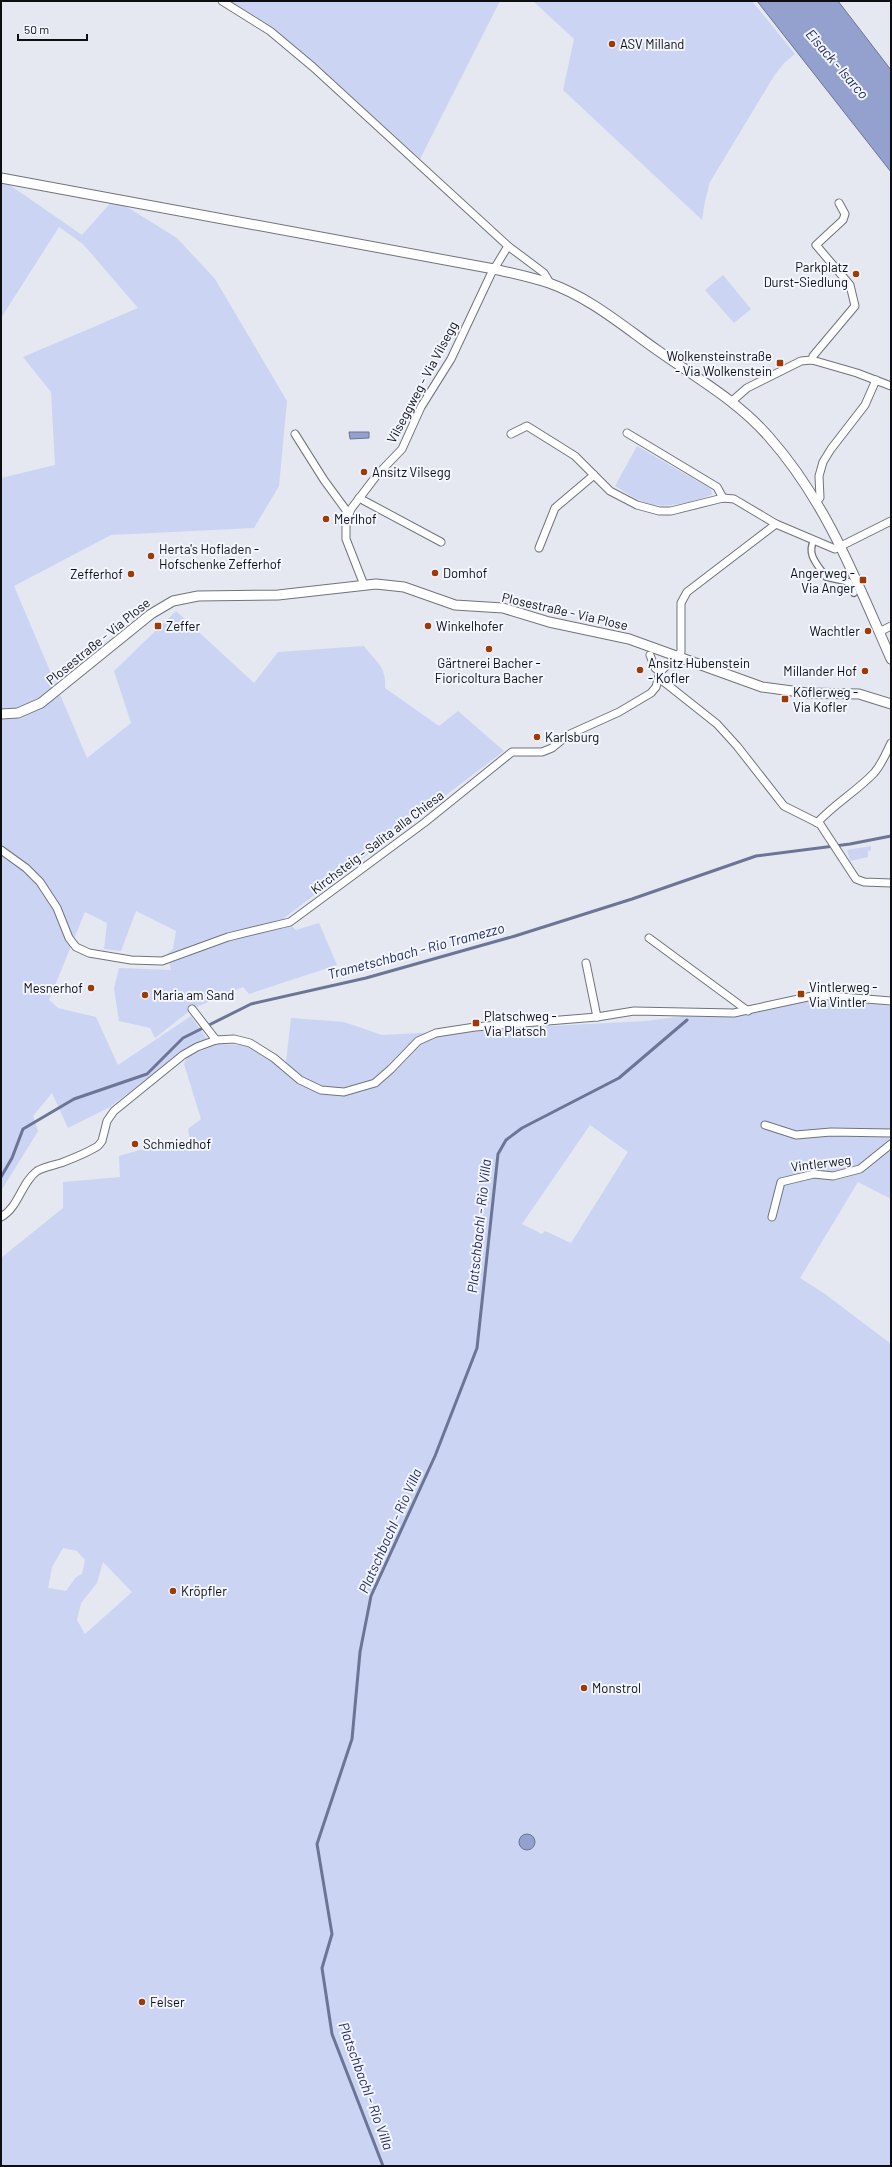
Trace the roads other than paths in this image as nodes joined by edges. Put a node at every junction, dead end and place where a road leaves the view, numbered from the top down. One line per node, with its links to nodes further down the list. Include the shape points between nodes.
1 (222, 1): 4 (street, via 270,32 313,67)
2 (1, 178): 5 (street)
3 (839, 203): 7 (street, via 845,214 843,220 816,245 850,285 855,300 852,311)
4 (508, 246): 5 (street, Vilseggweg - Via Vilsegg); 6 (street, via 544,273)
5 (494, 269): 6 (street); 15 (street, Vilseggweg - Via Vilsegg, via 451,359 420,407 402,449)
6 (550, 283): 10 (street, via 603,311)
7 (812, 360): 8 (street); 10 (street, via 791,364 747,388)
8 (876, 380): 9 (street); 17 (street, via 865,405 823,462 820,498)
9 (891, 386)
10 (731, 402): 17 (street, via 769,436)
11 (627, 433): 16 (street, via 718,487)
12 (295, 434): 18 (street, via 324,480 342,502)
13 (511, 434): 14 (street, via 527,426 575,456)
14 (594, 475): 16 (street, via 610,491 637,506 659,511 687,508); 24 (street, via 555,508)
15 (359, 498): 18 (street, Vilseggweg - Via Vilsegg); 22 (street)
16 (723, 498): 20 (street, via 734,499)
17 (816, 500): 23 (street)
18 (347, 520): 25 (street, via 346,538)
19 (891, 521): 23 (street)
20 (776, 524): 21 (street); 30 (street, via 687,592 681,604 682,647)
21 (814, 540): 23 (street, via 835,549); 26 (street, via 810,555 826,577 849,582)
22 (441, 542)
23 (840, 546): 28 (street)
24 (539, 548)
25 (364, 585): 30 (street, Plosestraße - Via Plose, via 390,584 455,605 503,608 549,622 629,639); 34 (street, Plosestraße - Via Plose, via 278,595 198,596 173,601 151,614 41,703 18,712)
26 (854, 593)
27 (891, 626): 28 (street)
28 (879, 632): 31 (street)
29 (650, 655): 32 (street)
30 (677, 656): 32 (street, Kirchsteig - Salita alla Chiesa); 33 (street, Plosestraße - Via Plose, via 762,686 807,693 858,694)
31 (891, 659)
32 (660, 675): 36 (street, via 717,724 784,806); 37 (street, Kirchsteig - Salita alla Chiesa, via 651,693 619,712 568,735 552,748 542,752 512,752 424,823 290,922 228,937 162,961 131,960 89,953 76,947 69,938 57,908 40,882)
33 (889, 700)
34 (1, 714)
35 (891, 743): 36 (street, via 873,773)
36 (817, 823): 38 (street, via 860,881)
37 (1, 850)
38 (891, 883)
39 (649, 938): 43 (street)
40 (586, 963): 44 (street)
41 (891, 1001): 43 (street, via 817,995)
42 (192, 1009): 45 (street)
43 (748, 1011): 44 (street, via 640,1011)
44 (597, 1017): 45 (street, via 436,1032 418,1041 375,1083 344,1092 321,1090 300,1080 250,1043)
45 (214, 1038): 49 (street, via 182,1055 114,1111 107,1121 102,1141 98,1146 62,1163 39,1170 33,1175 17,1201)
46 (764, 1125): 47 (street, Vintlerweg, via 796,1135 831,1132)
47 (891, 1133)
48 (891, 1144): 50 (street, Vintlerweg, via 860,1169 833,1176 814,1174 781,1182)
49 (1, 1217)
50 (772, 1217)

